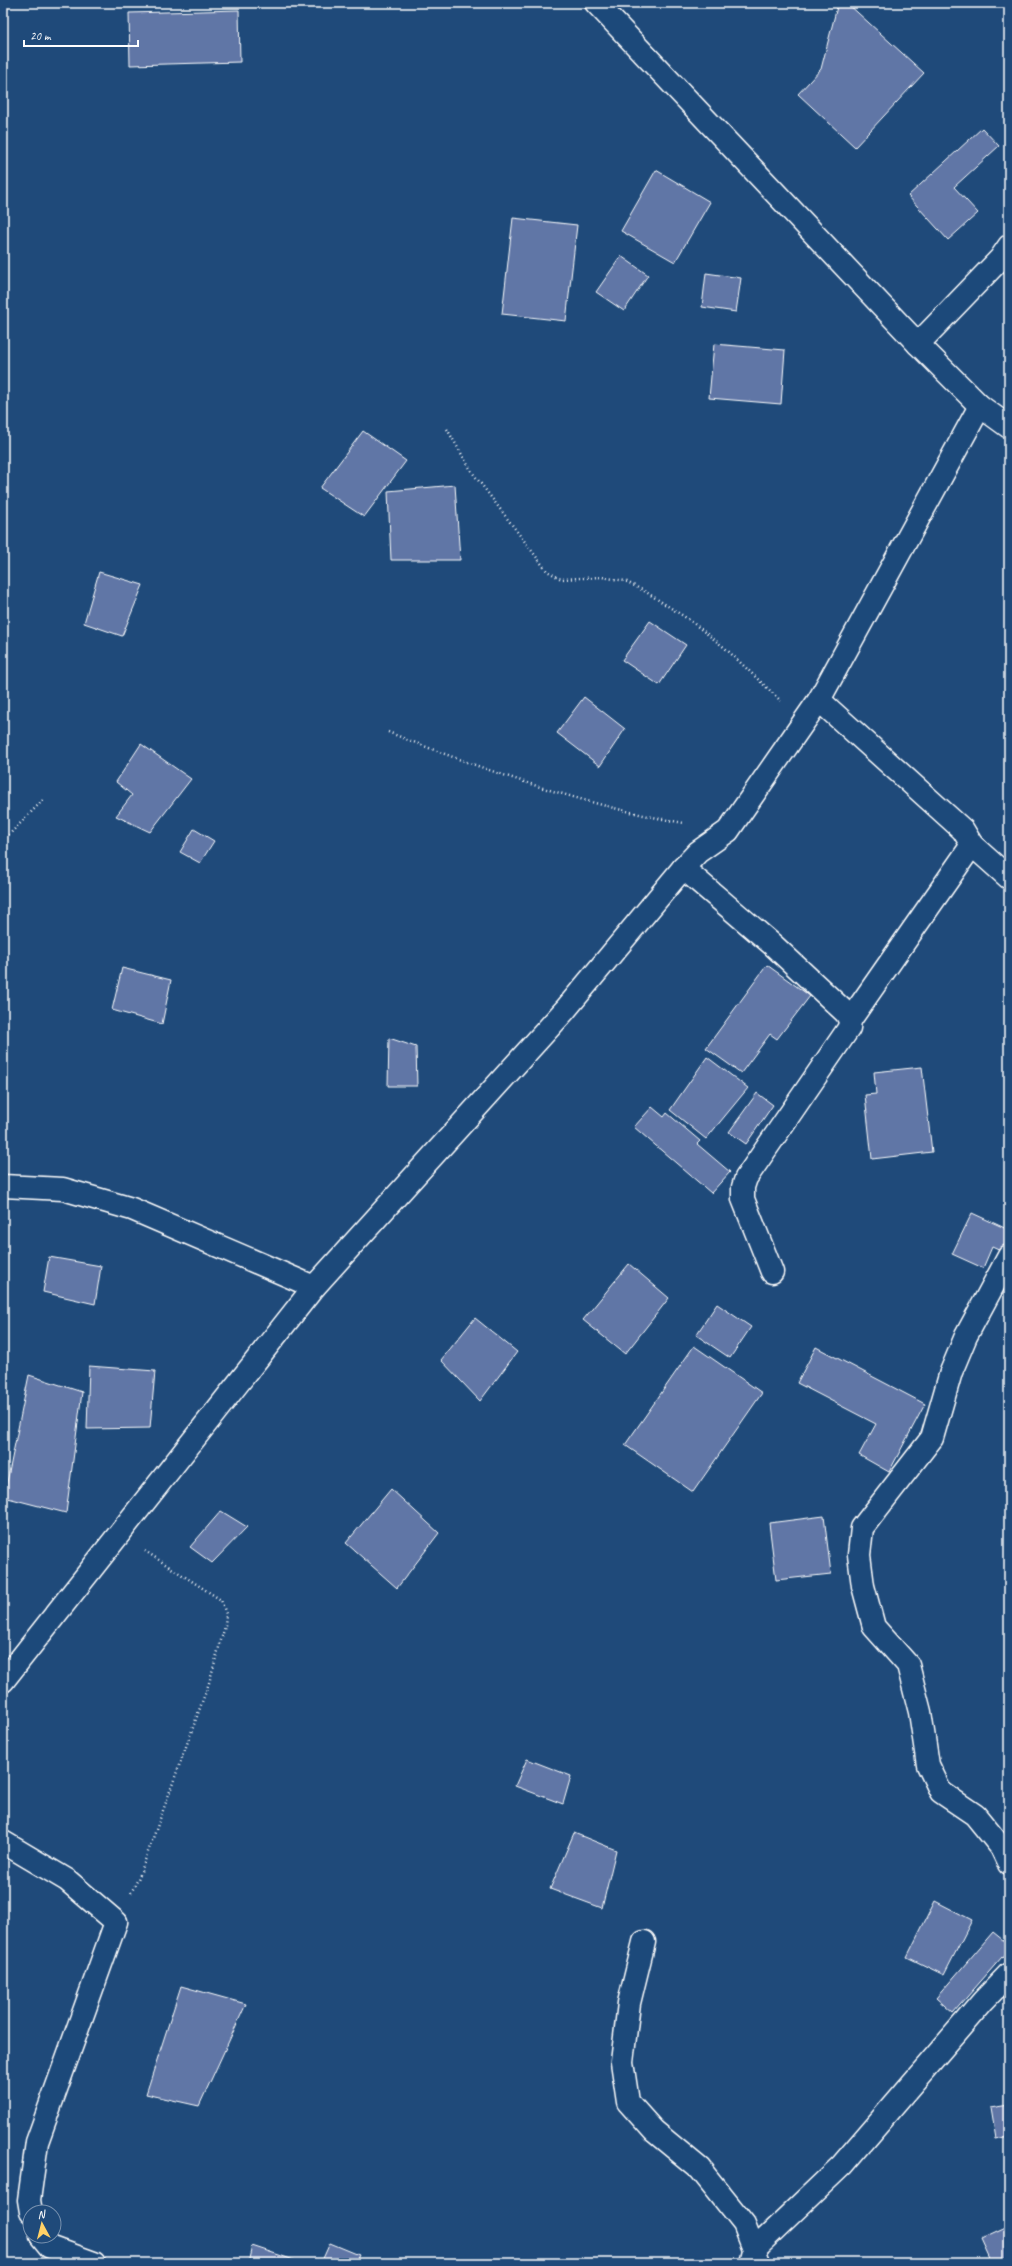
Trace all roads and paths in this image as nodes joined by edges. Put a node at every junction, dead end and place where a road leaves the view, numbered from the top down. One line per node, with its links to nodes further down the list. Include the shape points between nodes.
1 (596, 3): 3 (street)
2 (1009, 246): 3 (street, via 1000,259)
3 (918, 344): 4 (street)
4 (980, 406): 5 (street); 7 (street)
5 (1009, 427)
6 (448, 429): 8 (path, via 472,472 546,572 561,579 602,577 625,581 646,592 688,619 725,648)
7 (819, 700): 8 (street); 13 (street, via 963,830)
8 (802, 722): 11 (street)
9 (388, 732): 11 (path, via 464,762 633,814)
10 (43, 800): 12 (path)
11 (728, 831): 14 (street, via 698,852)
12 (3, 841)
13 (972, 845): 15 (street); 16 (street)
14 (683, 868): 16 (street, via 773,945 846,1013); 20 (street, via 565,1010)
15 (1009, 878)
16 (850, 1020): 19 (street, via 849,1028 746,1178 743,1187 743,1199)
17 (3, 1186): 20 (street, via 62,1189 132,1209)
18 (1009, 1256): 24 (street, via 966,1336 951,1372 932,1438 862,1528 859,1555 863,1586 874,1627 908,1665 920,1712 928,1764 941,1792 975,1815 1001,1847)
19 (772, 1272)
20 (314, 1287): 21 (street)
21 (120, 1535): 22 (street); 25 (path, via 221,1600 226,1614 211,1676 192,1732 139,1877)
22 (3, 1681)
23 (3, 1842): 25 (street, via 67,1880)
24 (1009, 1864)
25 (116, 1922): 28 (street, via 37,2142)
26 (644, 1942): 30 (street, via 629,2003 622,2062 628,2102 654,2131 700,2169 744,2224)
27 (1009, 1974): 30 (street, via 978,2006 842,2165)
28 (30, 2204)
29 (48, 2244): 31 (street)
30 (755, 2258)
31 (94, 2263)

